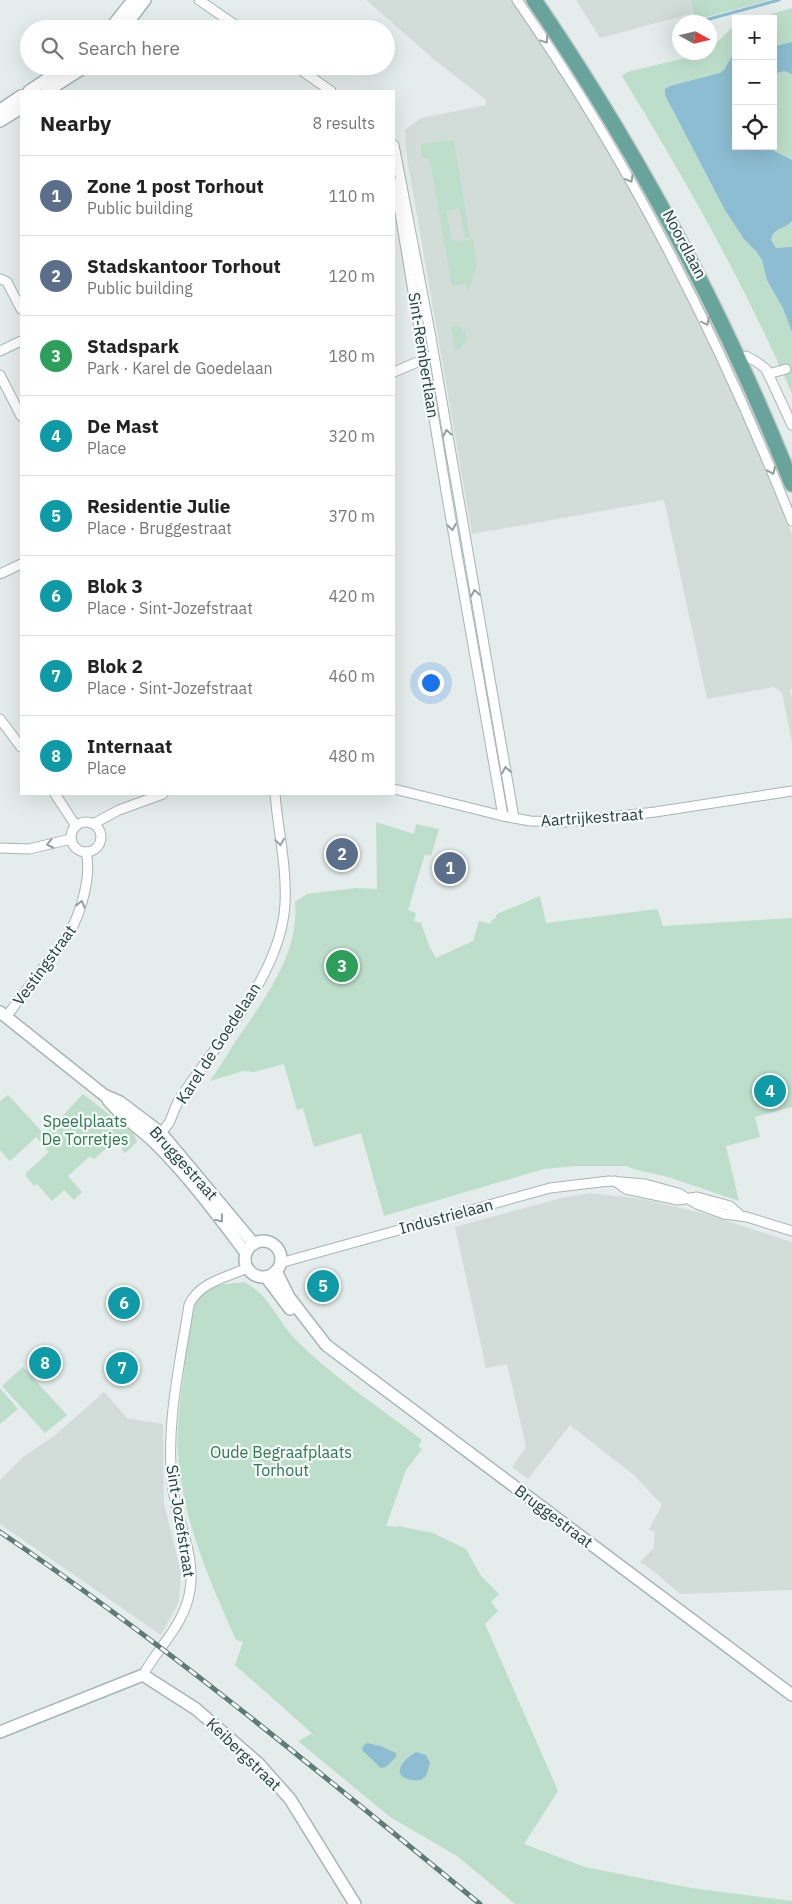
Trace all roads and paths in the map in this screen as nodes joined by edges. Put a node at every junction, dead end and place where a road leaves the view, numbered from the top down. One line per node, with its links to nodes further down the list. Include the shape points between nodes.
1 (133, 0): 7 (street)
2 (144, 0): 8 (street)
3 (199, 0): 9 (street)
4 (517, 0): 39 (street, Noordlaan, one-way to 39, via 599,126 666,244 739,393)
5 (534, 0): 36 (main road, Noordlaan, via 609,116 681,242 735,352)
6 (544, 0): 27 (main road, Noordlaan, via 639,150 694,250)
7 (117, 20)
8 (130, 20)
9 (228, 20)
10 (53, 75): 13 (street)
11 (72, 75): 14 (street)
12 (308, 75): 15 (street)
13 (31, 90)
14 (49, 90)
15 (330, 90)
16 (20, 97): 18 (street)
17 (20, 109): 19 (street)
18 (0, 110)
19 (0, 121)
20 (395, 153): 22 (street, Sint-Rembertlaan)
21 (395, 187): 22 (street, Sint-Rembertlaan)
22 (404, 213): 28 (street, Sint-Rembertlaan)
23 (0, 279): 24 (street, via 7,282)
24 (20, 307)
25 (20, 341): 26 (street)
26 (0, 351)
27 (746, 356): 31 (street, Noordlaan); 35 (main road, Noordlaan)
28 (429, 357): 30 (street); 37 (street, Sint-Rembertlaan, one-way to 28); 38 (street, Sint-Rembertlaan)
29 (786, 369): 31 (street)
30 (395, 372)
31 (768, 374): 34 (street, Noordlaan)
32 (0, 375): 33 (street)
33 (20, 414)
34 (792, 425)
35 (792, 461)
36 (792, 484)
37 (458, 495): 38 (street); 42 (street, Sint-Rembertlaan, one-way to 37)
38 (447, 497): 43 (street, Sint-Rembertlaan, one-way to 43)
39 (792, 521)
40 (20, 564): 41 (street)
41 (0, 574)
42 (479, 616): 43 (street); 44 (street, Sint-Rembertlaan)
43 (468, 618): 45 (street, Sint-Rembertlaan)
44 (494, 699): 45 (street); 54 (street, Sint-Rembertlaan, one-way to 44)
45 (483, 701): 53 (street, Sint-Rembertlaan)
46 (0, 719): 47 (street)
47 (20, 746)
48 (395, 788): 53 (street, Aartrijkestraat)
49 (792, 791): 54 (street, Aartrijkestraat, via 565,822)
50 (55, 795): 56 (street)
51 (160, 795): 55 (street, via 119,810)
52 (275, 795): 61 (street, Karel de Goedelaan, one-way to 61, via 285,879 281,936 272,958 226,1036 178,1101 170,1122)
53 (503, 816): 54 (street, Aartrijkestraat)
54 (514, 818)
55 (93, 824): 56 (street); 59 (street, via 100,832 100,841 94,850)
56 (76, 826): 57 (street)
57 (71, 839): 58 (street, one-way to 58, via 29,849); 59 (street, via 77,849)
58 (0, 848)
59 (86, 852): 60 (street, Vestingstraat, one-way to 59, via 70,932 78,917 86,881)
60 (3, 1014): 61 (street, Bruggestraat, via 104,1095 120,1102)
61 (157, 1137): 63 (street, Bruggestraat); 64 (street, Bruggestraat, one-way to 64)
62 (792, 1231): 65 (street, Industrielaan, via 740,1215 724,1214 696,1204 678,1193 645,1184 615,1181 550,1188)
63 (254, 1244): 64 (street); 65 (street, via 272,1244 280,1253)
64 (246, 1253): 66 (street)
65 (278, 1267): 67 (street); 68 (street, Bruggestraat, via 289,1297)
66 (246, 1268): 67 (street, via 254,1275); 69 (street, Sint-Jozefstraat, via 200,1289 189,1305 170,1441 172,1483 190,1559 190,1590 179,1624)
67 (266, 1277): 68 (street, Bruggestraat, via 287,1307)
68 (318, 1336): 70 (street, Bruggestraat)
69 (143, 1675): 71 (street); 72 (street, Keibergstraat, via 196,1709 258,1763 290,1799)
70 (792, 1695)
71 (0, 1732)
72 (355, 1904)

